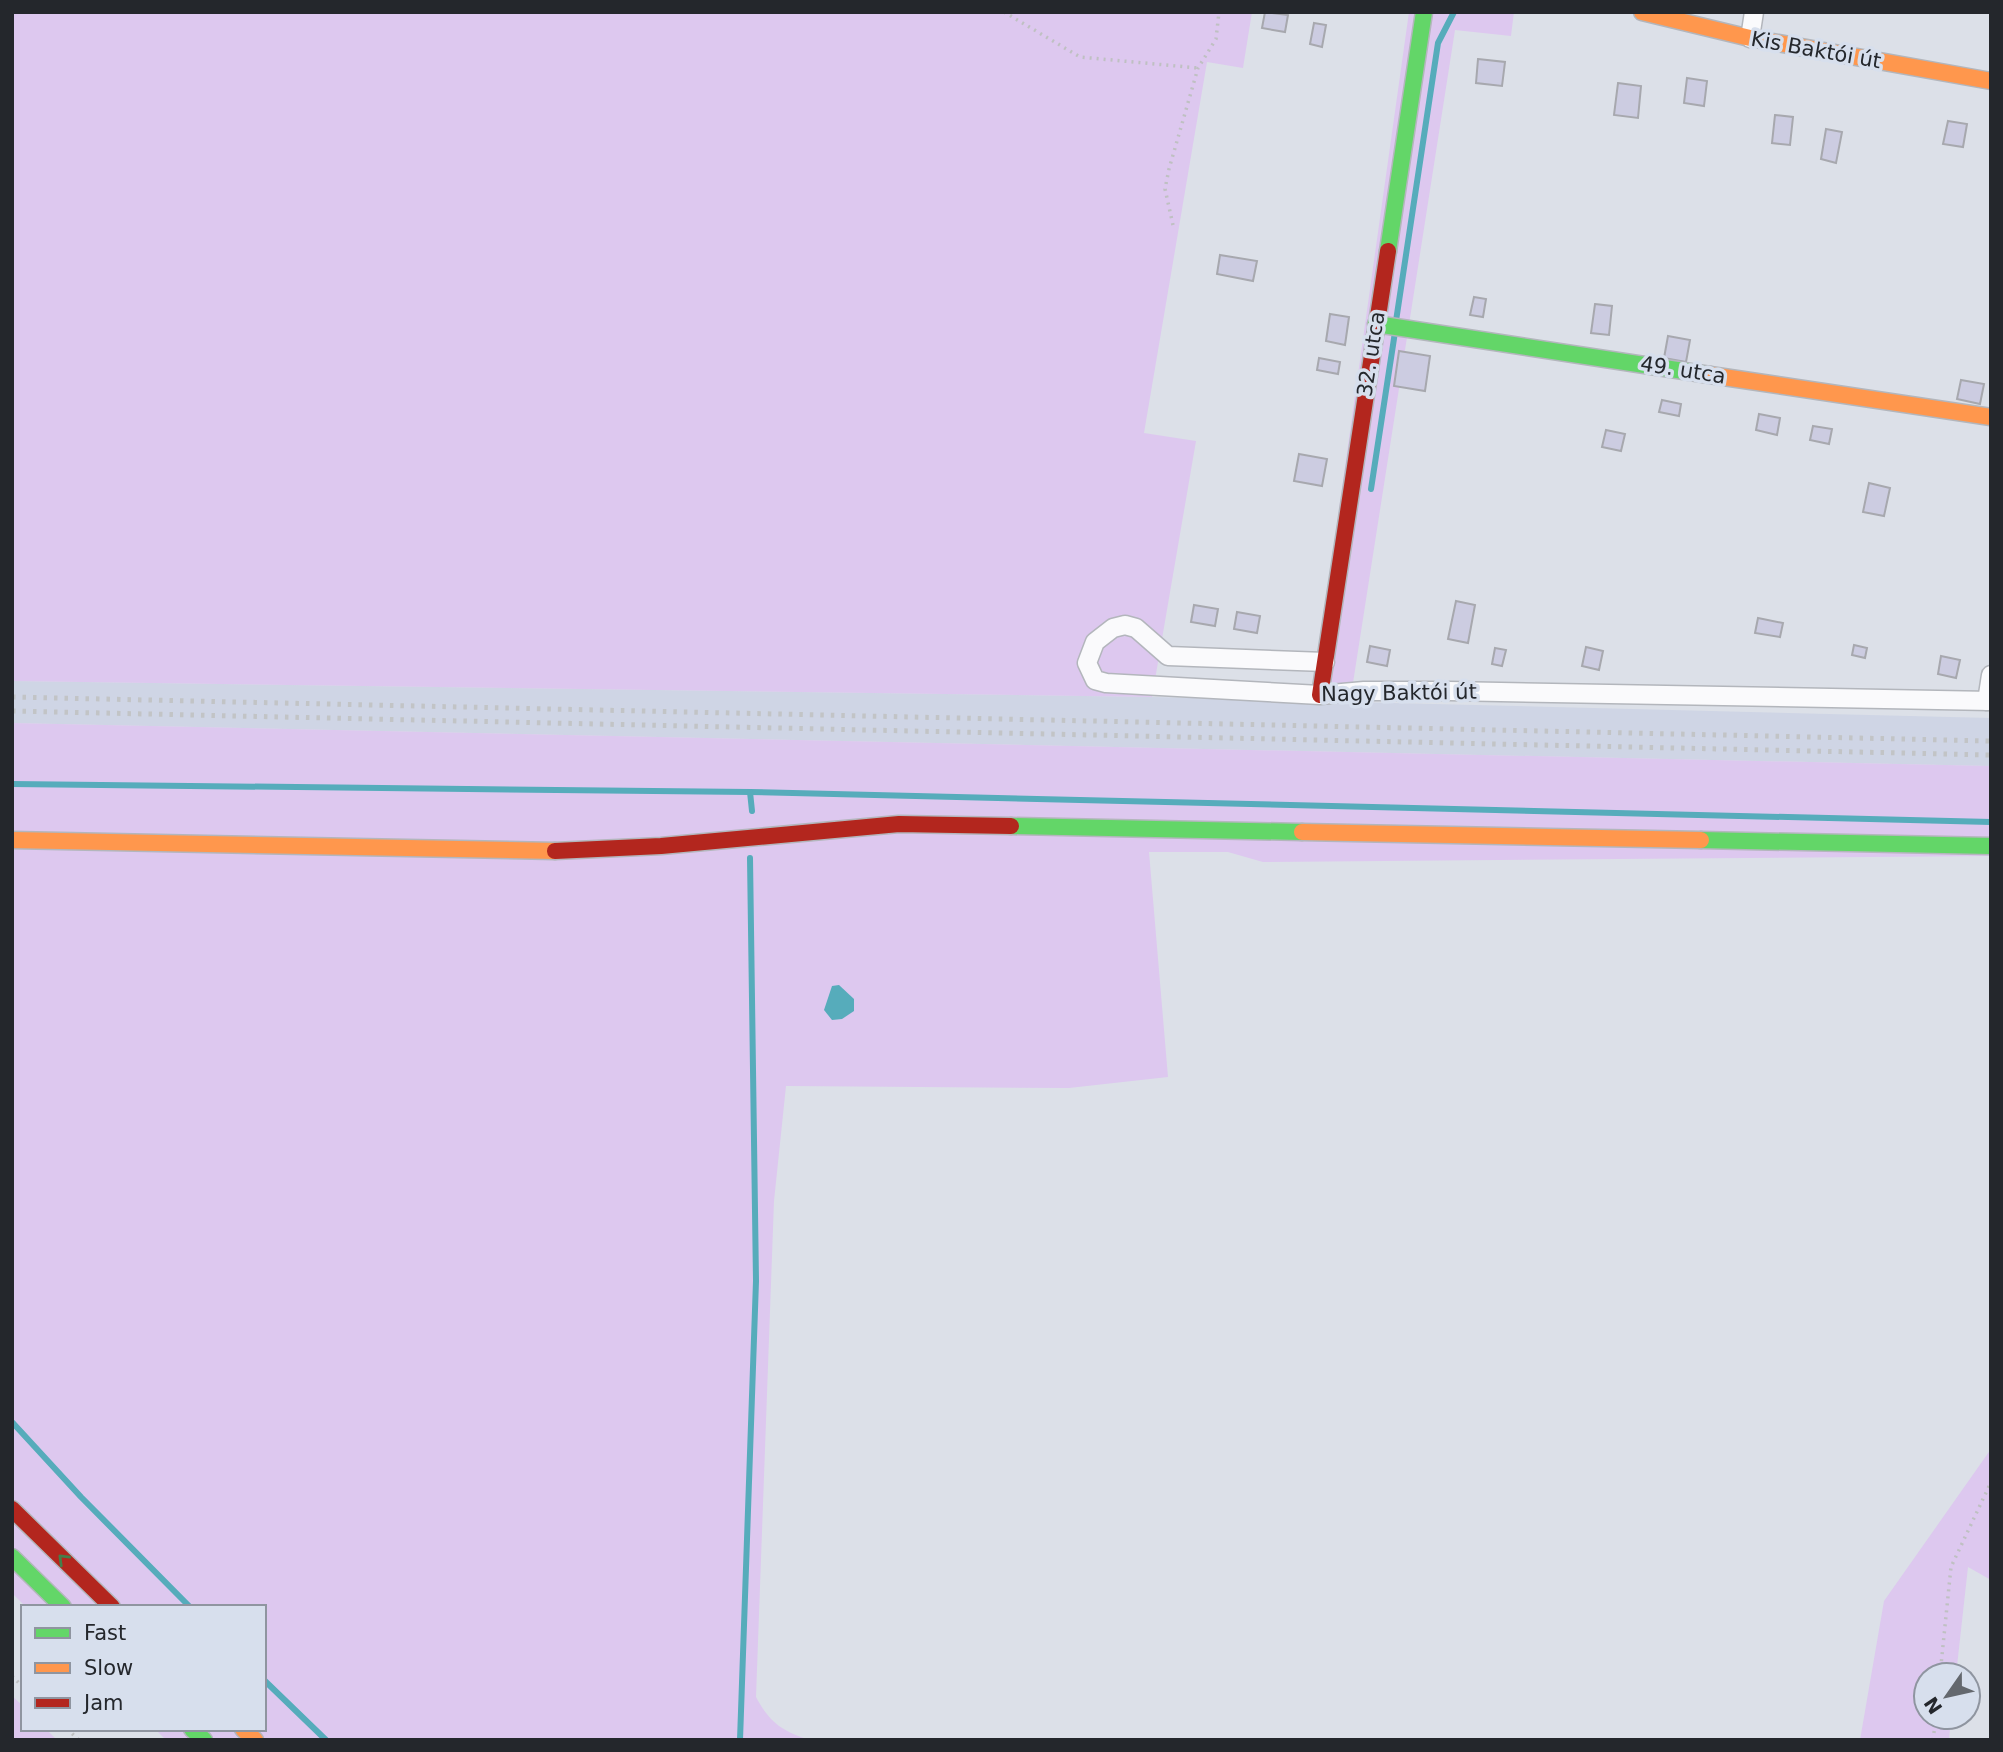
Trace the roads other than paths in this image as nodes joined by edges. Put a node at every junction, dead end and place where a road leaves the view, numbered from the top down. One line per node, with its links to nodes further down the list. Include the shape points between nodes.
1 (1423, 12): 6 (main road, 32. utca)
2 (1642, 12): 4 (main road, Kis Baktói út)
3 (1754, 12): 4 (street)
4 (1750, 38): 5 (main road, Kis Baktói út)
5 (1991, 81)
6 (1376, 324): 7 (main road, 49. utca); 8 (main road, 32. utca)
7 (1991, 417)
8 (1325, 662): 10 (main road, 32. utca); 10 (street, Nagy Baktói út, via 1168,656 1136,628 1125,625 1100,636 1087,663 1095,680 1106,683)
9 (1991, 676): 11 (street)
10 (1320, 695): 11 (street, Nagy Baktói út, via 1449,691)
11 (1989, 701)
12 (12, 840): 13 (main road, via 538,852 662,846 899,824)
13 (1991, 846)
14 (12, 1509): 17 (main road, one-way to 14)
15 (12, 1556): 16 (main road)
16 (60, 1605)
17 (110, 1605)

